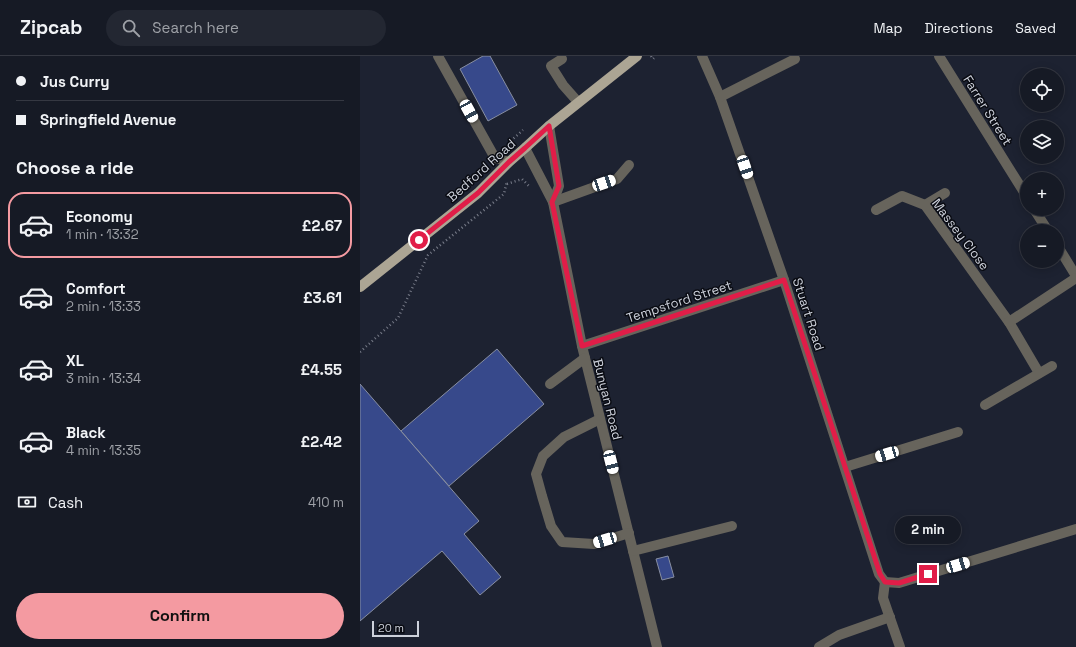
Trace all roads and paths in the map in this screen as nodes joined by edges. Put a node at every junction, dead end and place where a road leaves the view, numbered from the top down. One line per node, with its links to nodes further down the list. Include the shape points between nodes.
1 (438, 56): 13 (street, via 495,158)
2 (637, 56): 10 (main road, Bedford Road)
3 (651, 56): 4 (path, via 653,59)
4 (656, 56)
5 (702, 56): 9 (street, Stuart Road)
6 (939, 56): 16 (street, Farrer Street)
7 (562, 59): 10 (street, via 551,66)
8 (794, 59): 9 (street)
9 (720, 97): 23 (street, Stuart Road)
10 (578, 102): 11 (main road, Bedford Road)
11 (549, 126): 12 (main road, Bedford Road); 18 (street, via 559,186)
12 (525, 148): 13 (main road, Bedford Road); 18 (street, Bunyan Road)
13 (509, 162): 24 (main road, Bedford Road, via 478,193)
14 (628, 165): 18 (street, via 617,179)
15 (507, 184): 27 (path, via 504,194 428,255 398,318)
16 (1020, 186)
17 (945, 193): 19 (street)
18 (552, 202): 26 (street, Bunyan Road)
19 (925, 205): 20 (street, Massey Close, via 902,196); 25 (street, Massey Close)
20 (876, 210)
21 (1064, 257): 22 (street)
22 (1076, 277): 25 (street)
23 (784, 280): 26 (street, Tempsford Street); 35 (street, Stuart Road)
24 (360, 287)
25 (1009, 322): 30 (street, Massey Close)
26 (582, 346): 28 (street, Bunyan Road)
27 (360, 352)
28 (585, 358): 31 (street); 33 (street, Bunyan Road)
29 (1052, 366): 30 (street)
30 (1039, 373): 32 (street)
31 (550, 384)
32 (985, 406)
33 (600, 419): 38 (street, Bunyan Road); 38 (street, via 564,437 543,456 536,474 551,526 562,542 594,544)
34 (958, 432): 35 (street)
35 (845, 467): 40 (street, Stuart Road, via 880,574)
36 (732, 526): 39 (street)
37 (1076, 529): 40 (street, via 899,583)
38 (629, 533): 39 (street, Bunyan Road)
39 (633, 551): 42 (street, Bunyan Road)
40 (885, 582): 41 (street, via 883,598)
41 (890, 617): 43 (street, via 839,635); 44 (street)
42 (656, 647)
43 (819, 647)
44 (900, 647)

